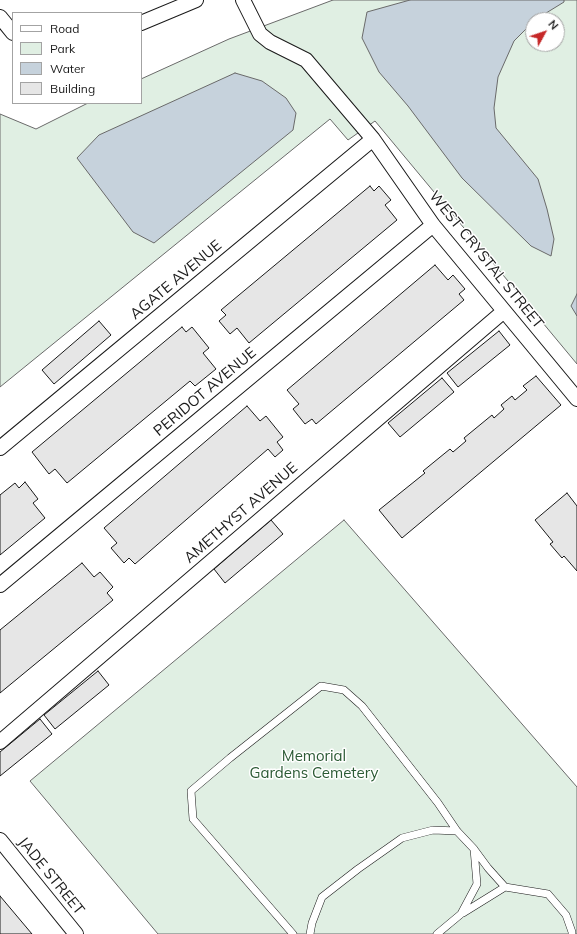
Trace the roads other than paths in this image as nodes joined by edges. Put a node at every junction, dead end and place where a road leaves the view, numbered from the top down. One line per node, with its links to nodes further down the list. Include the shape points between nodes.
1 (196, 0): 4 (street)
2 (243, 0): 6 (street, WEST CRYSTAL STREET, via 260,34 270,42 306,60)
3 (0, 17): 5 (street)
4 (142, 23)
5 (12, 31)
6 (373, 139): 7 (street, WEST CRYSTAL STREET); 10 (street, AGATE AVENUE)
7 (433, 225): 8 (street, WEST CRYSTAL STREET); 11 (street, PERIDOT AVENUE)
8 (504, 311): 9 (street, WEST CRYSTAL STREET); 12 (street, AMETHYST AVENUE)
9 (577, 399)
10 (0, 448)
11 (0, 585)
12 (0, 742)
13 (457, 831): 15 (lane); 19 (lane, via 362,706 344,690 321,686 191,791 192,819); 20 (lane, via 433,830 402,838 322,898)
14 (0, 840): 18 (street, JADE STREET)
15 (474, 849): 16 (lane); 17 (lane, via 477,884)
16 (505, 886): 17 (lane); 22 (lane, via 548,894 566,915)
17 (461, 914): 21 (lane)
18 (76, 934)
19 (292, 934)
20 (310, 934)
21 (437, 934)
22 (572, 934)

